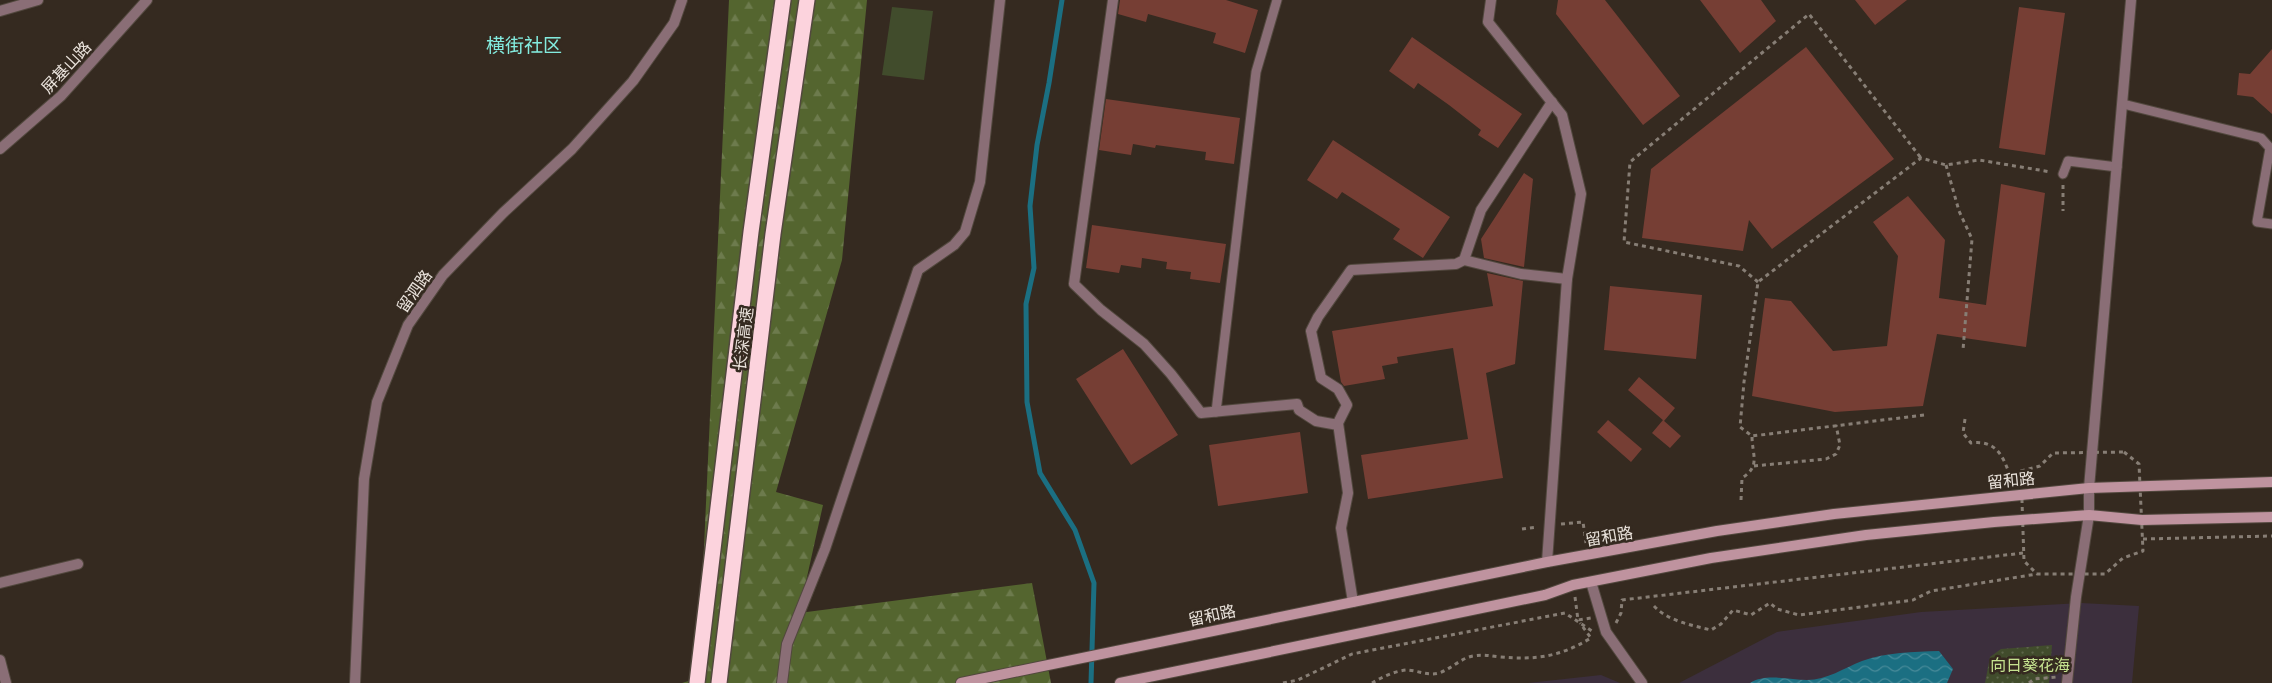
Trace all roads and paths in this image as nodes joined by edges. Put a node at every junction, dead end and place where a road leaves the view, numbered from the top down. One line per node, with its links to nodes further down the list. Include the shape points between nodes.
1 (38, 0): 11 (street)
2 (147, 0): 14 (street, 屏基山路, via 61,96)
3 (682, 0): 55 (street, 留泗路, via 674,23 633,81 572,149 442,275 408,325 376,402 364,479)
4 (783, 0): 51 (highway, 长深高速, via 751,232)
5 (807, 0): 52 (highway, 长深高速, via 774,234)
6 (1000, 0): 56 (street, via 980,182 966,232 954,245 918,270 825,549 787,644)
7 (1113, 0): 25 (street, via 1074,284 1144,344 1201,413)
8 (1277, 0): 25 (lane, via 1256,72)
9 (1491, 0): 12 (street, via 1488,22)
10 (2131, 0): 13 (street)
11 (0, 11)
12 (1552, 102): 21 (street, via 1481,210); 22 (street, via 1562,115 1581,194)
13 (2123, 104): 17 (street); 20 (lane, via 2261,138 2270,148 2257,222)
14 (0, 149)
15 (1922, 158): 16 (path); 23 (path); 23 (path, via 1809,14 1630,162 1624,242 1739,266)
16 (1946, 165): 18 (path, via 1979,160); 24 (path, via 1959,212 1972,239)
17 (2117, 167): 18 (lane, via 2068,161); 34 (street)
18 (2063, 174): 19 (path)
19 (2063, 211)
20 (2272, 224)
21 (1464, 260): 22 (street, via 1521,274); 28 (street, via 1456,264 1351,270 1312,331 1321,378 1338,389 1347,405)
22 (1567, 279): 41 (street)
23 (1758, 282): 30 (path, via 1740,427)
24 (1963, 350)
25 (1216, 412): 28 (street, via 1297,404 1299,410 1316,421)
26 (1924, 415): 29 (path)
27 (1965, 419): 32 (path, via 1962,433 1971,443 1995,446 2003,455)
28 (1338, 425): 46 (street, via 1348,493 1341,528)
29 (1836, 426): 30 (path); 31 (path, via 1840,446 1836,454 1826,459)
30 (1752, 436): 31 (path)
31 (1754, 466): 35 (path, via 1742,478)
32 (2009, 473)
33 (2272, 482): 34 (main road, 留和路)
34 (2089, 488): 36 (street); 41 (main road, 留和路, via 1834,514 1717,531)
35 (1741, 500)
36 (2089, 515): 37 (main road, via 2142,520); 44 (main road, via 1866,535 1711,558); 50 (street)
37 (2272, 517)
38 (2272, 536): 39 (path)
39 (2143, 540)
40 (2024, 553): 48 (path, via 1622,600)
41 (1547, 562): 46 (main road, 留和路)
42 (78, 564): 45 (street)
43 (2038, 574): 47 (path, via 1931,590 1913,600 1799,615 1777,609 1770,603 1751,615 1732,610 1721,624 1711,630 1661,614)
44 (1591, 582): 53 (main road, via 1545,595); 60 (street, via 1606,632)
45 (0, 583)
46 (1353, 602): 57 (main road, 留和路)
47 (1654, 606)
48 (1621, 613)
49 (0, 660): 54 (street)
50 (2067, 679): 61 (path, via 2034,679)
51 (698, 681)
52 (719, 681)
53 (1123, 682)
54 (6, 683)
55 (355, 683)
56 (782, 683)
57 (961, 683)
58 (1283, 683): 59 (path, via 1298,680 1352,654 1565,613 1578,620 1592,638 1547,658 1483,654 1470,656 1438,673 1408,670)
59 (1372, 683)
60 (1642, 683)
61 (2029, 683)

